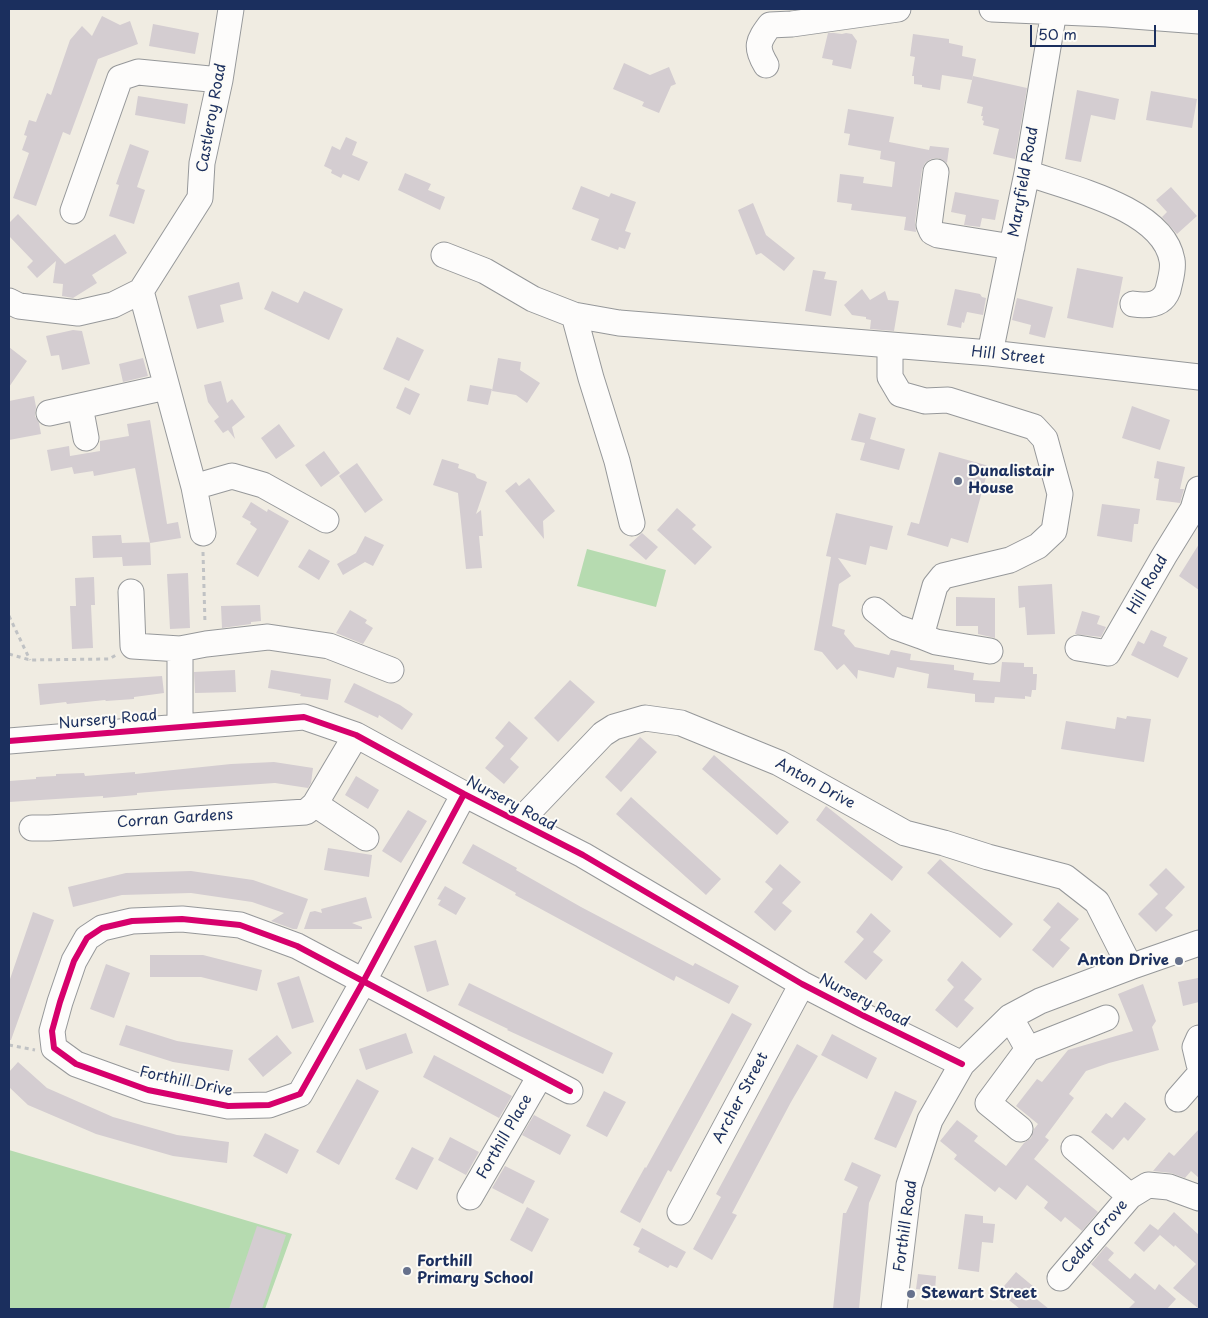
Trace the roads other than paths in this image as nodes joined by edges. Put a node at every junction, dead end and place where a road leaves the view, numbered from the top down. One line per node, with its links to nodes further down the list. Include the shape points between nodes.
1 (230, 9): 7 (street, Castleroy Road)
2 (898, 9): 6 (street, via 770,26 759,40 760,56)
3 (992, 9): 4 (street)
4 (1054, 11): 5 (street); 9 (street, Maryfield Road)
5 (1197, 17)
6 (766, 65)
7 (220, 80): 10 (street, via 138,72 120,78); 13 (street, Castleroy Road, via 202,162 200,198)
8 (936, 172): 11 (street, via 932,232 938,236)
9 (1027, 173): 11 (street, Maryfield Road); 15 (street, via 1129,210 1150,223 1164,240 1172,259 1172,277 1166,296 1150,306)
10 (73, 212)
11 (1012, 248): 18 (street, Maryfield Road)
12 (444, 255): 16 (street, Hill Street, via 485,271 533,299)
13 (141, 291): 14 (street, via 112,305 78,313 19,306); 20 (street)
14 (9, 301)
15 (1133, 304)
16 (574, 316): 17 (street, Hill Street, via 619,323); 27 (street)
17 (890, 346): 18 (street, Hill Street); 31 (street, via 890,377 900,394 925,401 948,400 1034,427 1045,439 1060,494 1054,530 1038,546 1010,560 942,576 935,586)
18 (990, 353): 19 (street, Hill Street)
19 (1199, 377)
20 (166, 387): 21 (street); 24 (street)
21 (80, 406): 22 (street); 23 (street)
22 (49, 413)
23 (86, 438)
24 (194, 488): 26 (street, via 232,476 263,485); 28 (street)
25 (1197, 504): 32 (street, Hill Road, via 1108,653)
26 (326, 520)
27 (632, 523)
28 (203, 533)
29 (131, 592): 33 (street, via 133,646)
30 (875, 610): 31 (street, via 896,627)
31 (921, 636): 34 (street, via 936,642)
32 (1078, 648)
33 (180, 649): 35 (street, via 268,637 329,646); 36 (street)
34 (990, 651)
35 (391, 670)
36 (180, 727): 37 (street, Nursery Road, via 304,717); 38 (street, Nursery Road)
37 (356, 735): 39 (street, Nursery Road); 40 (street)
38 (9, 741)
39 (464, 794): 41 (street, Nursery Road); 46 (street, Forthill Drive)
40 (316, 804): 42 (street, Corran Gardens, via 306,812); 43 (street)
41 (519, 822): 45 (street, Anton Drive, via 603,734 614,727 645,718 681,723 779,763 905,833 1065,877 1097,902); 47 (street, Nursery Road, via 583,855)
42 (32, 828)
43 (366, 838)
44 (1199, 943): 45 (street, Forthill Road)
45 (1130, 966): 48 (street, Forthill Road, via 1040,1001)
46 (363, 982): 46 (street, Forthill Drive, via 300,1094 269,1105 228,1106 148,1090 76,1064 54,1048 52,1031 60,1002 74,961 87,938 102,928 132,921 182,919 240,925 297,946); 55 (street, Forthill Drive)
47 (802, 984): 52 (street, Nursery Road); 63 (street, Archer Street)
48 (1010, 1017): 51 (street); 52 (street, Forthill Road)
49 (1106, 1018): 51 (street)
50 (1199, 1038): 53 (street, via 1195,1047)
51 (1028, 1049): 58 (street, via 988,1103)
52 (962, 1064): 65 (street, Forthill Road, via 930,1120 910,1185)
53 (1199, 1064)
54 (1199, 1075): 57 (street)
55 (540, 1076): 56 (street, Forthill Drive); 61 (street, Forthill Place)
56 (570, 1091)
57 (1178, 1099)
58 (1020, 1129)
59 (1074, 1148): 60 (street, Cedar Grove)
60 (1130, 1196): 62 (street, Cedar Grove, via 1148,1184 1169,1187); 64 (street, Cedar Grove)
61 (470, 1197)
62 (1199, 1198)
63 (680, 1212)
64 (1060, 1278)
65 (894, 1309)

